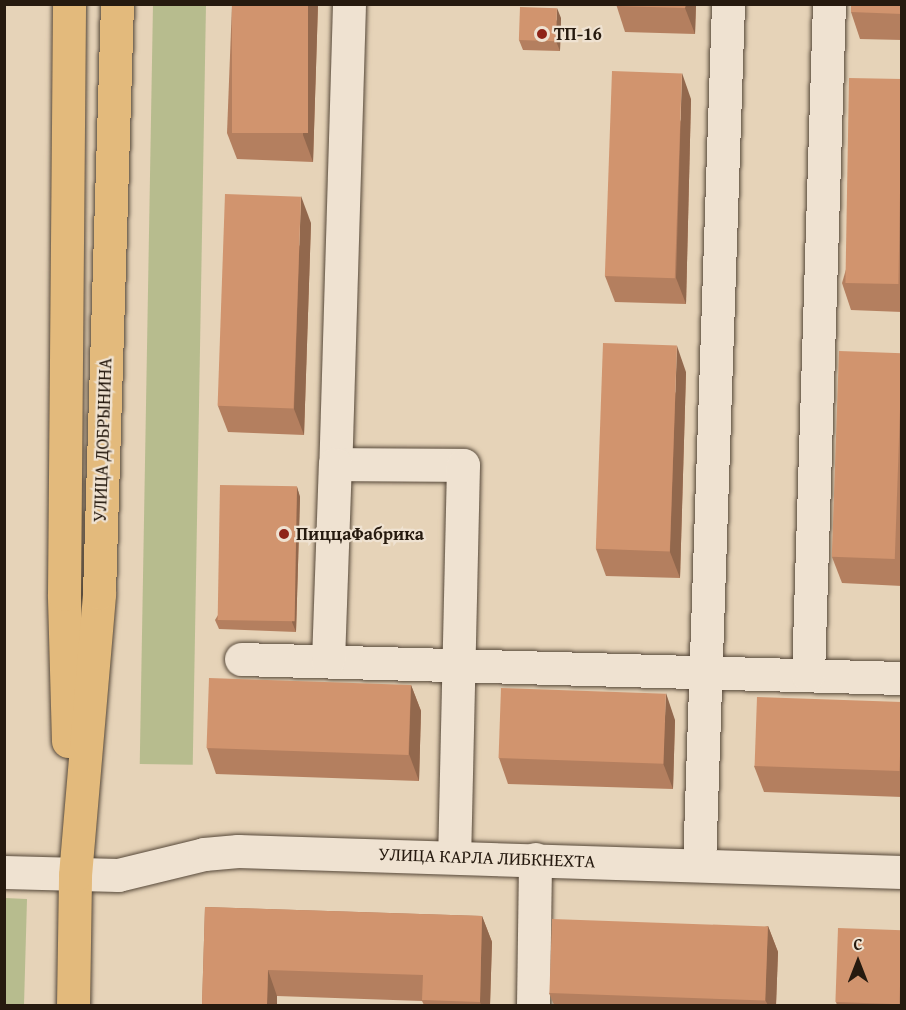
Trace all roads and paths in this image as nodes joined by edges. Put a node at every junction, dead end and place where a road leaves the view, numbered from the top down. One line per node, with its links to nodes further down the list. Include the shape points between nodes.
1 (69, 4): 18 (main road, УЛИЦА ДОБРЫНИНА, via 63,594)
2 (117, 4): 18 (main road, УЛИЦА ДОБРЫНИНА, via 99,593)
3 (349, 4): 6 (street)
4 (728, 4): 10 (street)
5 (829, 4): 11 (street)
6 (335, 464): 8 (street); 9 (street, via 463,465)
7 (241, 659): 8 (street)
8 (328, 662): 9 (street)
9 (459, 665): 10 (street); 13 (street)
10 (705, 672): 11 (street); 15 (street)
11 (808, 675): 12 (street)
12 (902, 678)
13 (454, 857): 14 (street, УЛИЦА КАРЛА ЛИБКНЕХТА); 18 (street, УЛИЦА КАРЛА ЛИБКНЕХТА, via 238,851 204,854 118,875)
14 (535, 859): 15 (street, УЛИЦА КАРЛА ЛИБКНЕХТА); 20 (street)
15 (699, 865): 17 (street, УЛИЦА КАРЛА ЛИБКНЕХТА)
16 (4, 872): 18 (street, УЛИЦА КАРЛА ЛИБКНЕХТА)
17 (902, 872)
18 (75, 875): 19 (main road, УЛИЦА ДОБРЫНИНА)
19 (74, 1005)
20 (533, 1005)

